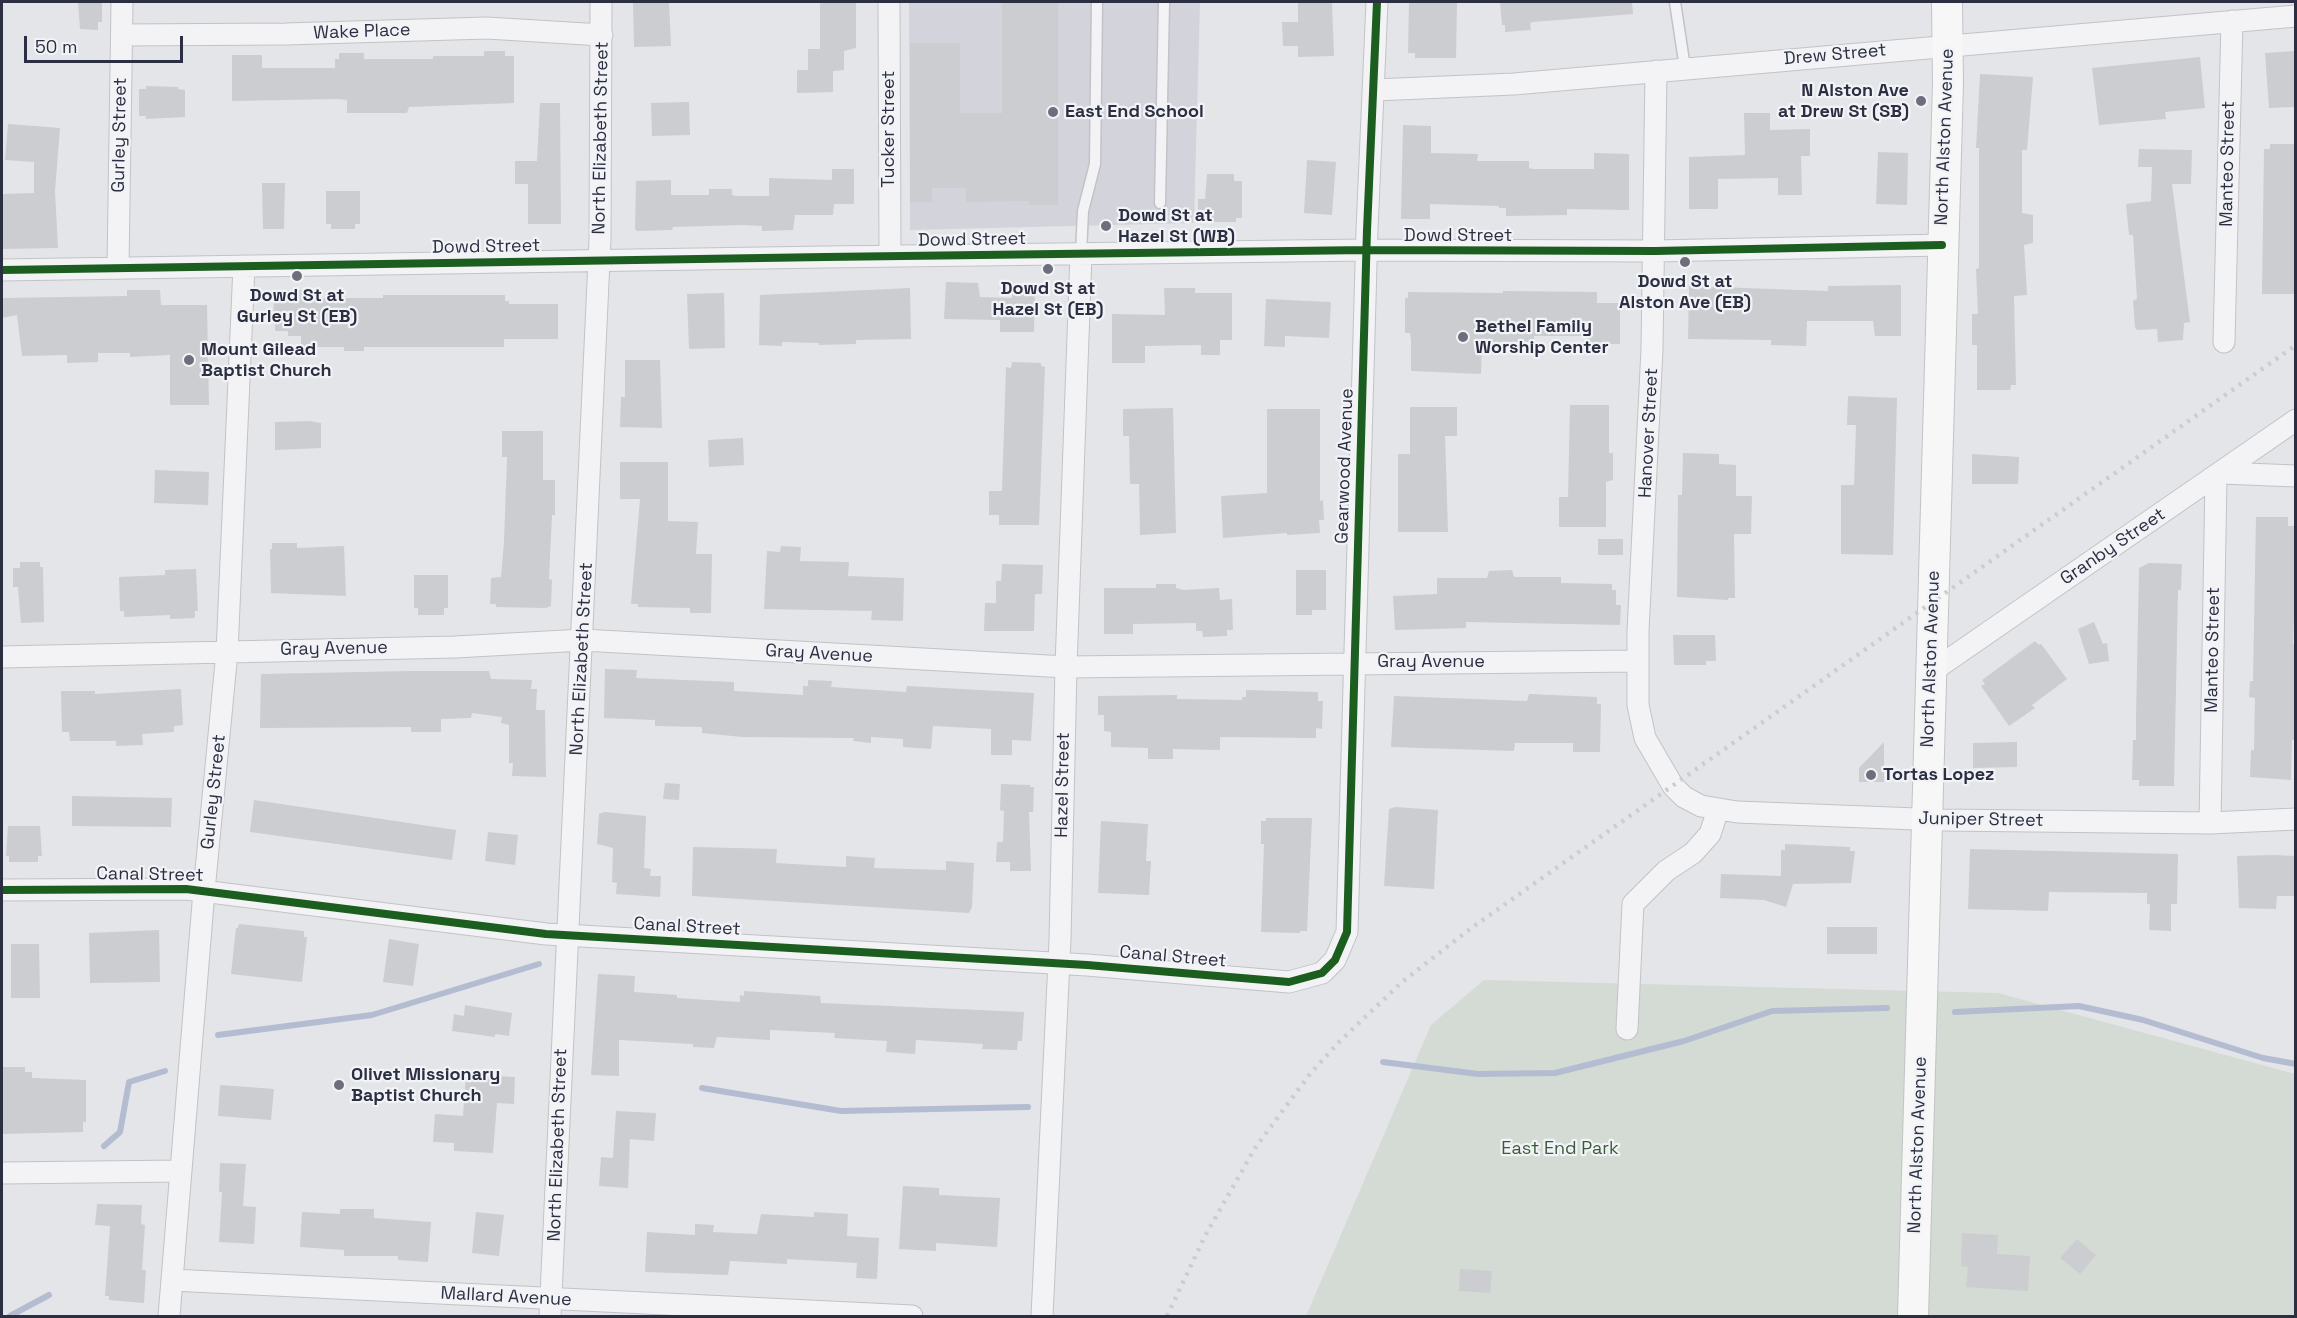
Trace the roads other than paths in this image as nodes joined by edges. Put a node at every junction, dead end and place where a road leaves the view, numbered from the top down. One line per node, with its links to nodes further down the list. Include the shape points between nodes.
1 (122, 2): 11 (street, Gurley Street)
2 (601, 2): 12 (street, North Elizabeth Street)
3 (889, 2): 22 (street, Tucker Street)
4 (1097, 2): 21 (lane, via 1095,164 1083,212)
5 (1164, 2): 17 (lane)
6 (1377, 2): 16 (street, Gearwood Avenue)
7 (1675, 2): 14 (lane)
8 (1947, 2): 13 (main road, North Alston Avenue)
9 (2295, 16): 10 (street, Drew Street)
10 (2232, 21): 13 (street, Drew Street); 27 (street, Manteo Street)
11 (122, 36): 12 (street, Wake Place, via 487,28); 25 (street, Gurley Street)
12 (602, 36): 23 (street, North Elizabeth Street)
13 (1948, 45): 14 (street, Drew Street); 18 (main road, North Alston Avenue)
14 (1685, 68): 15 (street, Drew Street)
15 (1656, 71): 16 (street, Drew Street, via 1514,84); 20 (street, Hanover Street)
16 (1375, 90): 19 (street, Gearwood Avenue)
17 (1160, 203)
18 (1942, 245): 20 (street, Dowd Street); 37 (main road, North Alston Avenue)
19 (1367, 250): 20 (street, Dowd Street); 21 (street, Dowd Street); 35 (street, Gearwood Avenue)
20 (1655, 251): 34 (street, Hanover Street)
21 (1082, 254): 22 (street, Dowd Street); 36 (street, Hazel Street)
22 (890, 256): 23 (street, Dowd Street)
23 (599, 261): 24 (street, Dowd Street); 31 (street, North Elizabeth Street)
24 (244, 266): 25 (street, Dowd Street); 32 (street, Gurley Street)
25 (118, 268): 26 (street, Dowd Street)
26 (2, 270)
27 (2224, 342)
28 (2295, 420): 29 (street, Granby Street)
29 (2218, 475): 30 (street); 37 (street, Granby Street); 42 (street, Manteo Street)
30 (2295, 476)
31 (583, 640): 32 (street, Gray Avenue); 36 (street, Gray Avenue); 46 (street, North Elizabeth Street)
32 (227, 652): 33 (street, Gray Avenue); 44 (street, Gurley Street)
33 (2, 657)
34 (1637, 661): 35 (street, Gray Avenue); 38 (street, Hanover Street, via 1643,730)
35 (1353, 662): 36 (street, Gray Avenue); 45 (street, Gearwood Avenue)
36 (1066, 668): 47 (street, Hazel Street)
37 (1930, 672): 40 (main road, North Alston Avenue)
38 (1673, 786): 39 (street, Juniper Street, via 1684,797)
39 (1718, 810): 40 (street, Juniper Street); 48 (street, via 1710,834 1693,853 1666,871 1633,904)
40 (1927, 819): 42 (street, Juniper Street); 56 (main road, North Alston Avenue)
41 (2295, 819): 42 (street, Juniper Street)
42 (2210, 823)
43 (2, 890): 44 (street, Canal Street)
44 (204, 891): 46 (street, Canal Street); 49 (street, Gurley Street)
45 (1347, 932): 47 (street, Canal Street, via 1335,960 1322,973 1289,982)
46 (568, 935): 47 (street, Canal Street); 52 (street, North Elizabeth Street)
47 (1059, 963): 55 (street, Hazel Street)
48 (1627, 1029)
49 (180, 1171): 50 (street); 51 (street, Gurley Street)
50 (2, 1173)
51 (172, 1280): 52 (street, Mallard Avenue); 54 (street, Gurley Street)
52 (551, 1308): 53 (street, Mallard Avenue)
53 (901, 1316)
54 (169, 1317)
55 (1042, 1317)
56 (1913, 1317)

